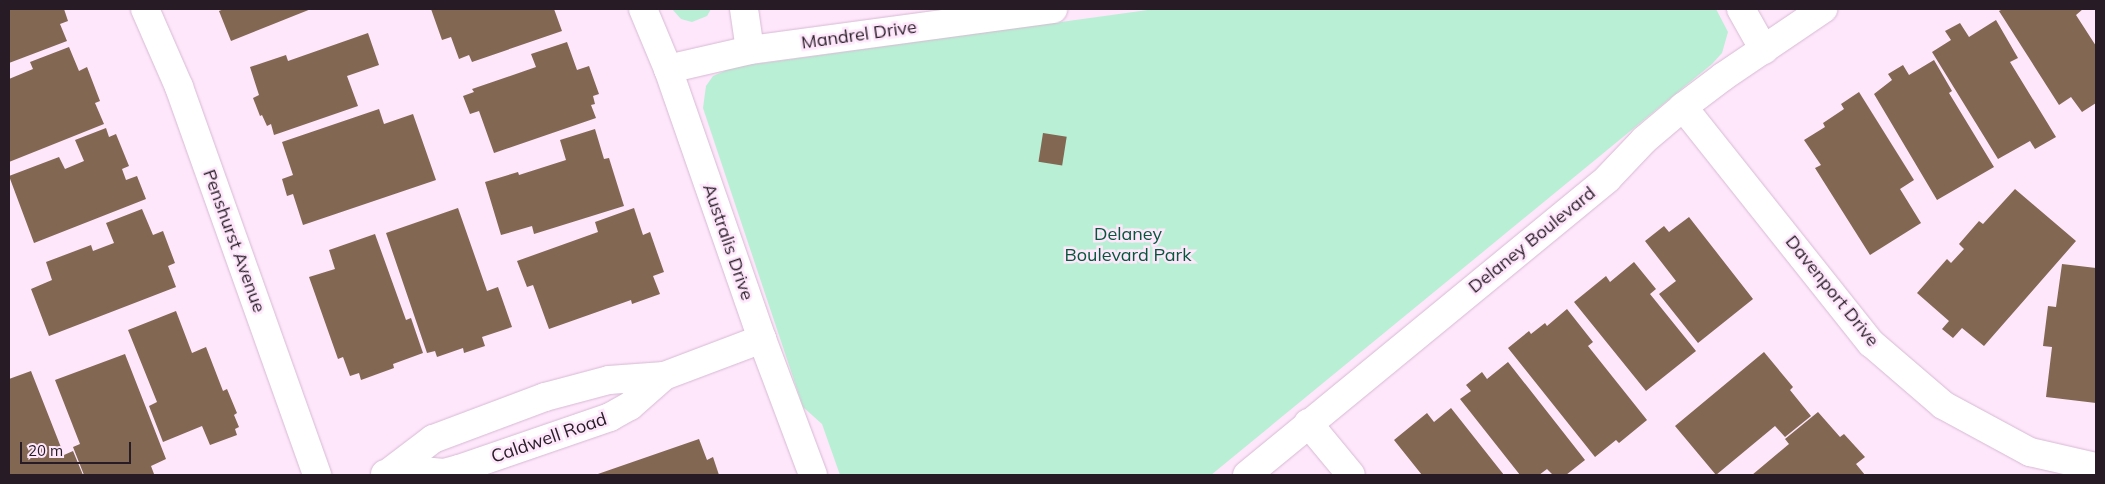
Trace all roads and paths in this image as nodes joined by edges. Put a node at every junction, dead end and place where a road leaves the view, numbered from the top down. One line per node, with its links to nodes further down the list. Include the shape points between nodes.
1 (145, 9): 16 (street, Penshurst Avenue, via 179,87)
2 (643, 9): 9 (street, Australis Drive)
3 (744, 9): 7 (street)
4 (1053, 9): 7 (street, Mandrel Drive)
5 (1741, 9): 8 (street)
6 (1825, 10): 8 (street, Delaney Boulevard)
7 (750, 50): 9 (street, Mandrel Drive)
8 (1764, 50): 10 (street, Delaney Boulevard)
9 (668, 69): 11 (street, Australis Drive)
10 (1683, 107): 13 (street, Delaney Boulevard, via 1644,140 1608,178); 14 (street, Davenport Drive, via 1871,343 1943,405 2030,452)
11 (762, 338): 12 (street, Caldwell Road); 17 (street, Australis Drive)
12 (664, 376): 15 (street, Caldwell Road, via 609,380 545,397 433,439); 15 (street, Caldwell Road, via 630,406 610,417 444,473)
13 (1308, 423): 18 (street, Delaney Boulevard); 19 (street)
14 (2096, 467)
15 (386, 473)
16 (317, 475)
17 (813, 475)
18 (1247, 475)
19 (1351, 475)

